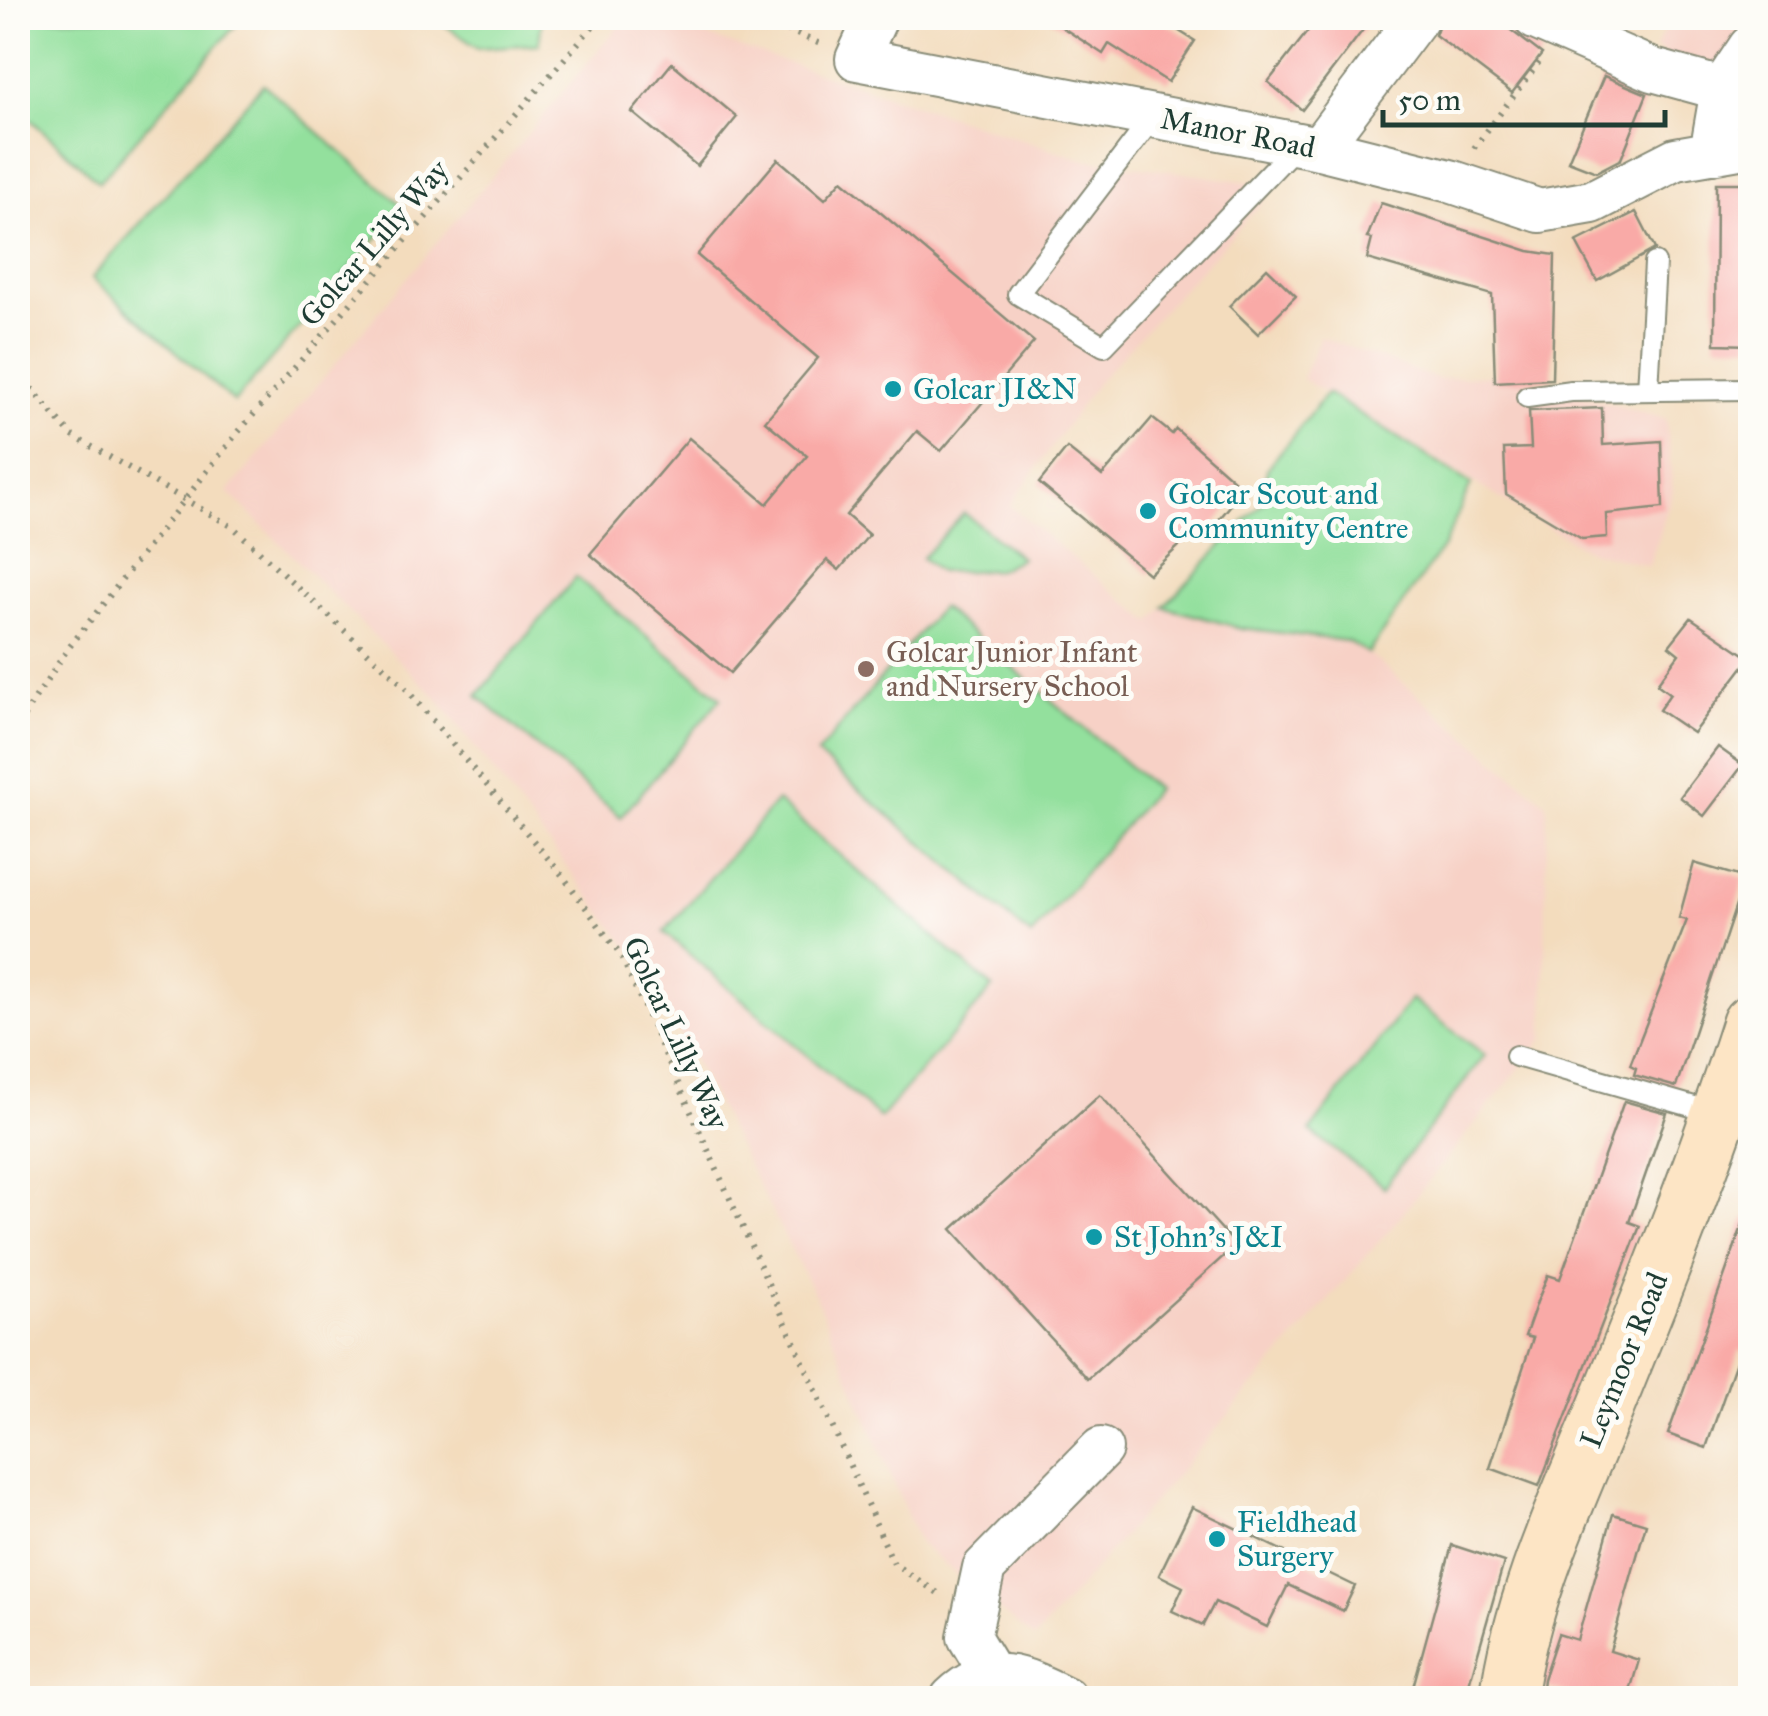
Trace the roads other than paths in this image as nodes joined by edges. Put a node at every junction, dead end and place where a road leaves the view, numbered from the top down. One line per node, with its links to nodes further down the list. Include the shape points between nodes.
1 (876, 18): 6 (street, Manor Road, via 856,59)
2 (1416, 18): 7 (street)
3 (1548, 25): 5 (street, via 1653,70)
4 (1750, 47): 5 (street, Manor Road)
5 (1722, 89): 8 (street, Manor Road)
6 (1154, 116): 7 (street, Manor Road); 7 (lane, via 1018,294 1104,346)
7 (1309, 146): 8 (street, Manor Road, via 1540,210 1592,202 1676,159)
8 (1730, 149)
9 (1656, 263): 11 (lane)
10 (1750, 389): 11 (lane)
11 (1648, 390): 12 (lane)
12 (1527, 398)
13 (1750, 1024): 15 (street, Leymoor Road)
14 (1516, 1056): 15 (lane)
15 (1736, 1120): 20 (street, Leymoor Road, via 1560,1518 1513,1662)
16 (1101, 1449): 17 (street, via 984,1568 969,1637)
17 (992, 1675): 18 (street, via 969,1682); 19 (street, via 1035,1683)
18 (952, 1698)
19 (1065, 1698)
20 (1508, 1698)

